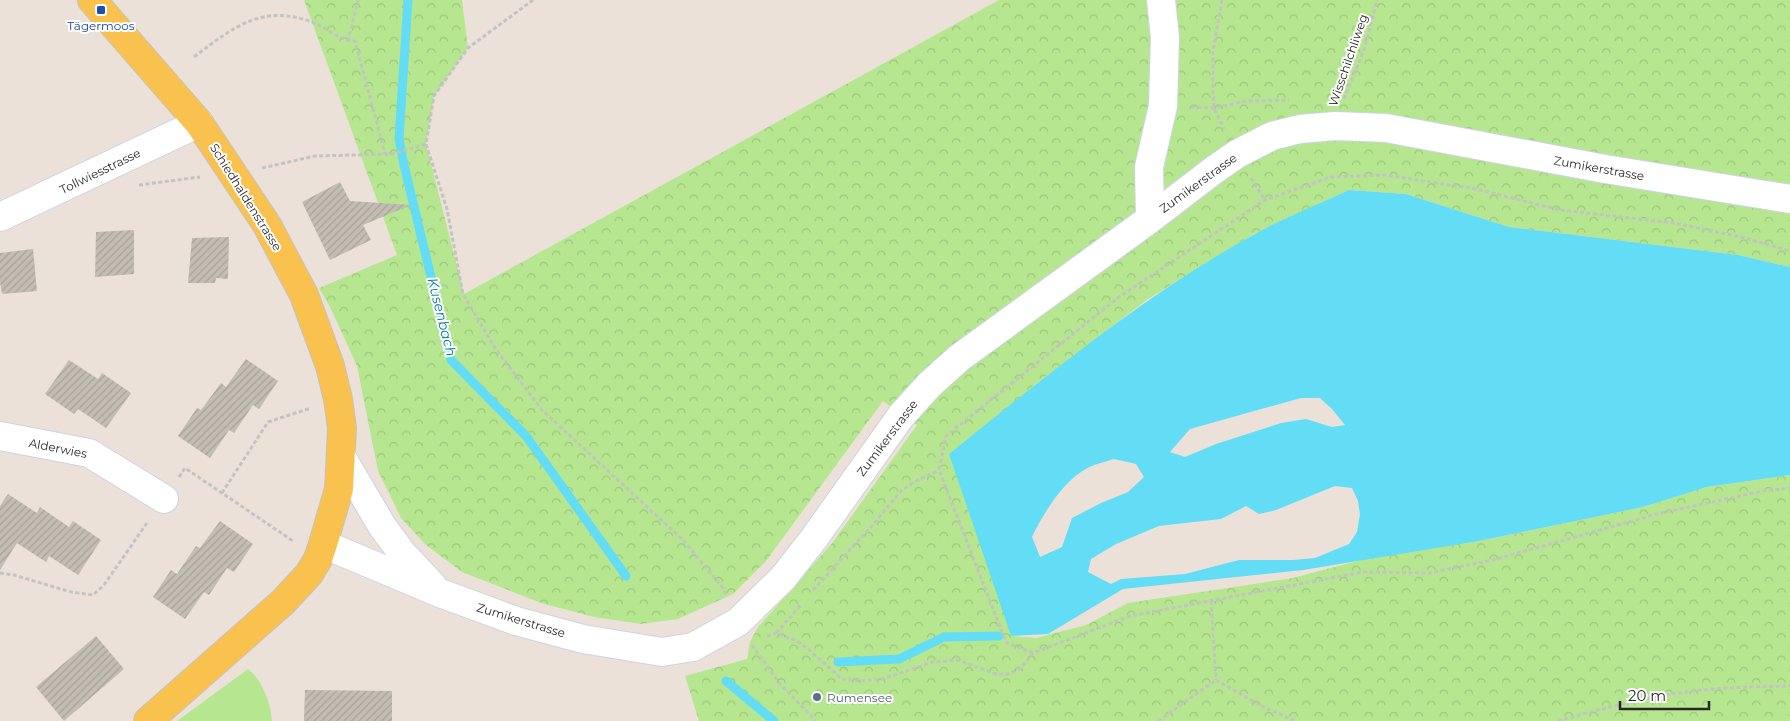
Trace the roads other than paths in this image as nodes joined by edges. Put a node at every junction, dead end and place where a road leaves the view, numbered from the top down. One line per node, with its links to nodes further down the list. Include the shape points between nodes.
1 (92, 0): 3 (main road, Schiedhaldenstrasse)
2 (1161, 0): 6 (street, via 1165,38 1163,106 1150,167)
3 (199, 123): 5 (street, Tollwiesstrasse); 8 (main road, Schiedhaldenstrasse, via 267,225 304,295 330,366 338,399)
4 (1790, 199): 6 (street, Zumikerstrasse, via 1605,170 1386,128 1334,126 1272,136 1237,154)
5 (0, 217)
6 (1150, 220): 11 (street, Zumikerstrasse, via 959,358 929,385 901,416 744,632 662,652 583,639 516,621)
7 (0, 436): 9 (street, Alderwies, via 89,453)
8 (341, 456): 10 (main road, Schiedhaldenstrasse, via 339,489); 11 (street, via 382,526 402,553)
9 (164, 499)
10 (321, 551): 11 (street, Zumikerstrasse); 12 (main road, via 309,574 283,602)
11 (440, 593)
12 (148, 721)

